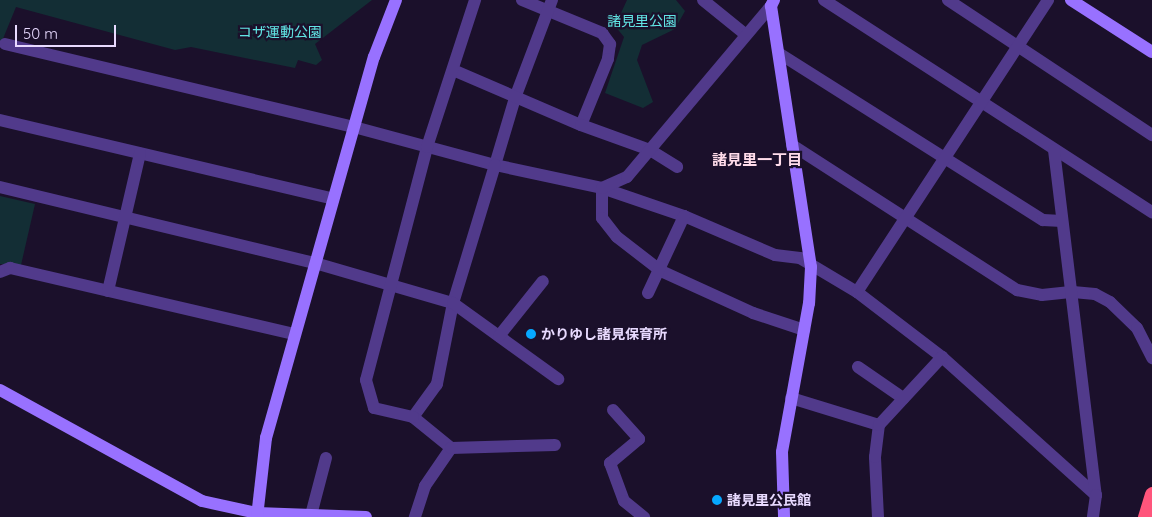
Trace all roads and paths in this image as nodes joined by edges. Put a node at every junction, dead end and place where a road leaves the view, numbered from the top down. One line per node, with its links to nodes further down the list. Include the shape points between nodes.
1 (396, 0): 21 (street, via 374,57)
2 (475, 0): 16 (street)
3 (522, 0): 10 (street)
4 (704, 0): 11 (street)
5 (824, 0): 18 (street)
6 (948, 0): 13 (street)
7 (1048, 0): 13 (street)
8 (1072, 0): 14 (street)
9 (772, 3): 11 (street); 15 (street)
10 (550, 5): 17 (street); 20 (street, via 602,32 610,44 608,59)
11 (746, 35): 25 (street)
12 (5, 44): 21 (street)
13 (1017, 46): 18 (street); 22 (street)
14 (1152, 52)
15 (780, 54): 23 (street); 28 (street)
16 (453, 70): 17 (street); 24 (street)
17 (515, 98): 20 (street); 29 (street)
18 (980, 102): 26 (street); 28 (street)
19 (0, 120): 27 (street)
20 (581, 125): 25 (street)
21 (354, 127): 24 (street); 33 (street)
22 (1152, 135)
23 (792, 145): 37 (street); 40 (street)
24 (427, 147): 29 (street); 44 (street)
25 (650, 150): 30 (street); 32 (street, via 627,177)
26 (1054, 150): 34 (street); 38 (street)
27 (140, 154): 33 (street); 36 (street)
28 (941, 158): 37 (street); 38 (street, via 1043,220)
29 (495, 165): 32 (street); 49 (street)
30 (678, 167)
31 (0, 186): 36 (street)
32 (602, 188): 35 (street); 42 (street, via 602,218 617,237)
33 (333, 199): 39 (street)
34 (1152, 212)
35 (684, 216): 40 (street, via 775,255 800,258); 42 (street)
36 (125, 217): 39 (street); 45 (street)
37 (905, 218): 46 (street); 47 (street, via 1017,290 1042,295)
38 (1062, 221): 47 (street)
39 (315, 263): 44 (street); 51 (street)
40 (811, 267): 46 (street); 50 (street)
41 (0, 272): 45 (street, via 10,268)
42 (661, 272): 48 (street); 50 (street, via 753,313)
43 (543, 281): 52 (street)
44 (389, 284): 49 (street); 61 (street, via 366,380 367,391 374,408)
45 (108, 290): 51 (street)
46 (857, 292): 53 (street)
47 (1074, 292): 54 (street, via 1095,294 1110,302 1137,328); 67 (street)
48 (648, 293)
49 (453, 303): 52 (street); 61 (street, via 438,384)
50 (804, 330): 58 (street)
51 (294, 334): 68 (street, via 266,438)
52 (499, 336): 56 (street)
53 (942, 356): 59 (street); 67 (street)
54 (1152, 358)
55 (858, 367): 59 (street)
56 (558, 380)
57 (0, 390): 68 (street, via 177,489 218,506)
58 (791, 398): 62 (street); 73 (street, via 782,452)
59 (904, 398): 62 (street)
60 (612, 410): 72 (street, via 640,439 610,463 624,501)
61 (413, 417): 64 (street)
62 (879, 425): 74 (street, via 875,458)
63 (555, 445): 64 (street)
64 (451, 448): 71 (street, via 424,486)
65 (326, 458): 69 (street)
66 (1152, 494): 76 (highway)
67 (1096, 495): 75 (street)
68 (257, 515): 69 (street)
69 (311, 515): 70 (street)
70 (366, 517)
71 (414, 517)
72 (644, 517)
73 (784, 517)
74 (878, 517)
75 (1093, 517)
76 (1145, 517)

